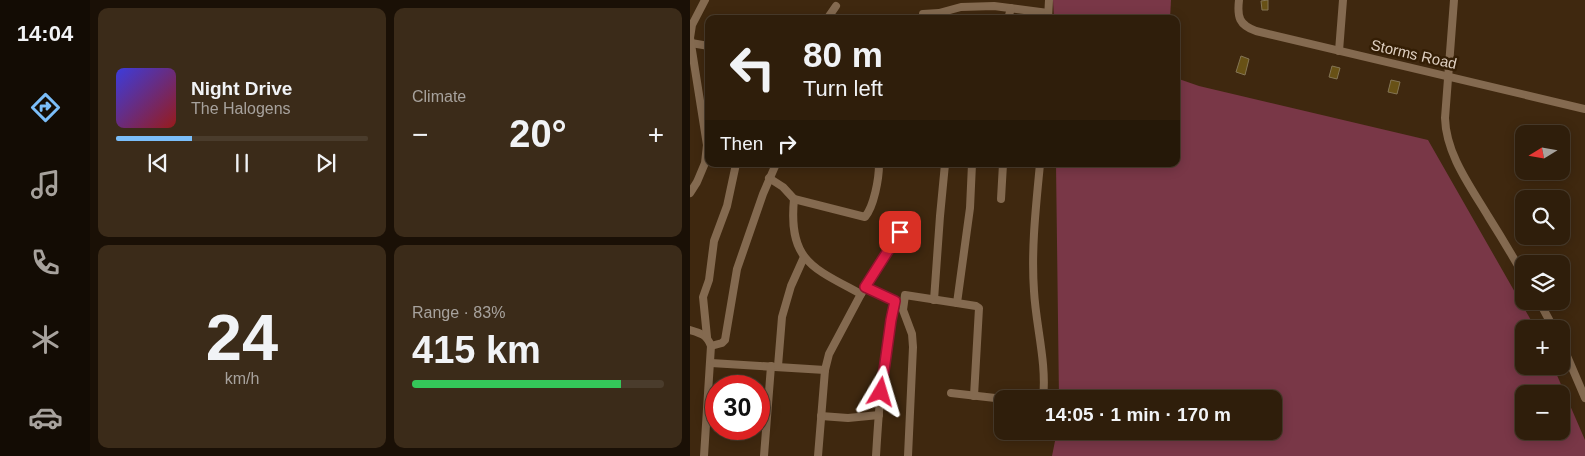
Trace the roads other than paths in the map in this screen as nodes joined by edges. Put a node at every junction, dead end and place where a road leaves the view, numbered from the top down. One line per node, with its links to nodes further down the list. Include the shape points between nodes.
1 (706, 0): 15 (street, via 692,25)
2 (947, 0): 9 (street)
3 (1049, 0): 14 (street)
4 (1239, 0): 17 (street, Storms Road, via 1238,13 1243,25)
5 (1343, 0): 17 (street)
6 (1454, 0): 18 (street)
7 (836, 6): 11 (street)
8 (1011, 8): 9 (street, via 994,6); 12 (street); 13 (street)
9 (949, 10): 10 (street)
10 (923, 14)
11 (830, 15)
12 (1009, 15)
13 (1043, 15)
14 (1048, 15)
15 (691, 43): 16 (street); 20 (street)
16 (705, 45)
17 (1339, 51): 18 (street, Storms Road)
18 (1449, 77): 19 (street, Storms Road); 35 (street, via 1445,118 1449,144 1468,183)
19 (1585, 109)
20 (705, 132)
21 (705, 163): 30 (street)
22 (735, 167): 40 (street, via 728,206 714,241 709,280 703,297)
23 (774, 167): 29 (street)
24 (879, 167): 31 (street, via 875,191 865,218)
25 (945, 167): 37 (street)
26 (972, 167): 38 (street)
27 (1003, 167): 32 (street)
28 (1040, 167): 46 (street, via 1034,290)
29 (769, 178): 31 (street); 41 (street, via 737,269 725,340)
30 (690, 193)
31 (794, 199): 34 (street, via 794,234)
32 (1000, 199)
33 (908, 220): 36 (street)
34 (804, 257): 36 (street, via 821,273); 44 (street, via 782,317)
35 (1515, 261)
36 (863, 291): 45 (street, via 832,347); 52 (street, via 895,301)
37 (934, 300): 38 (street); 57 (street, via 905,295 903,313 913,340)
38 (958, 303): 48 (street, via 979,308)
39 (690, 330): 40 (street)
40 (707, 337): 41 (street)
41 (711, 346): 42 (street)
42 (711, 363): 44 (street); 53 (street)
43 (1570, 363): 50 (street)
44 (775, 366): 45 (street); 54 (street)
45 (825, 370): 51 (street)
46 (1044, 390)
47 (951, 393): 48 (street)
48 (974, 396): 49 (street)
49 (994, 398)
50 (1585, 398)
51 (821, 416): 52 (street); 55 (street)
52 (879, 416): 56 (street)
53 (704, 456)
54 (764, 456)
55 (818, 456)
56 (876, 456)
57 (908, 456)

